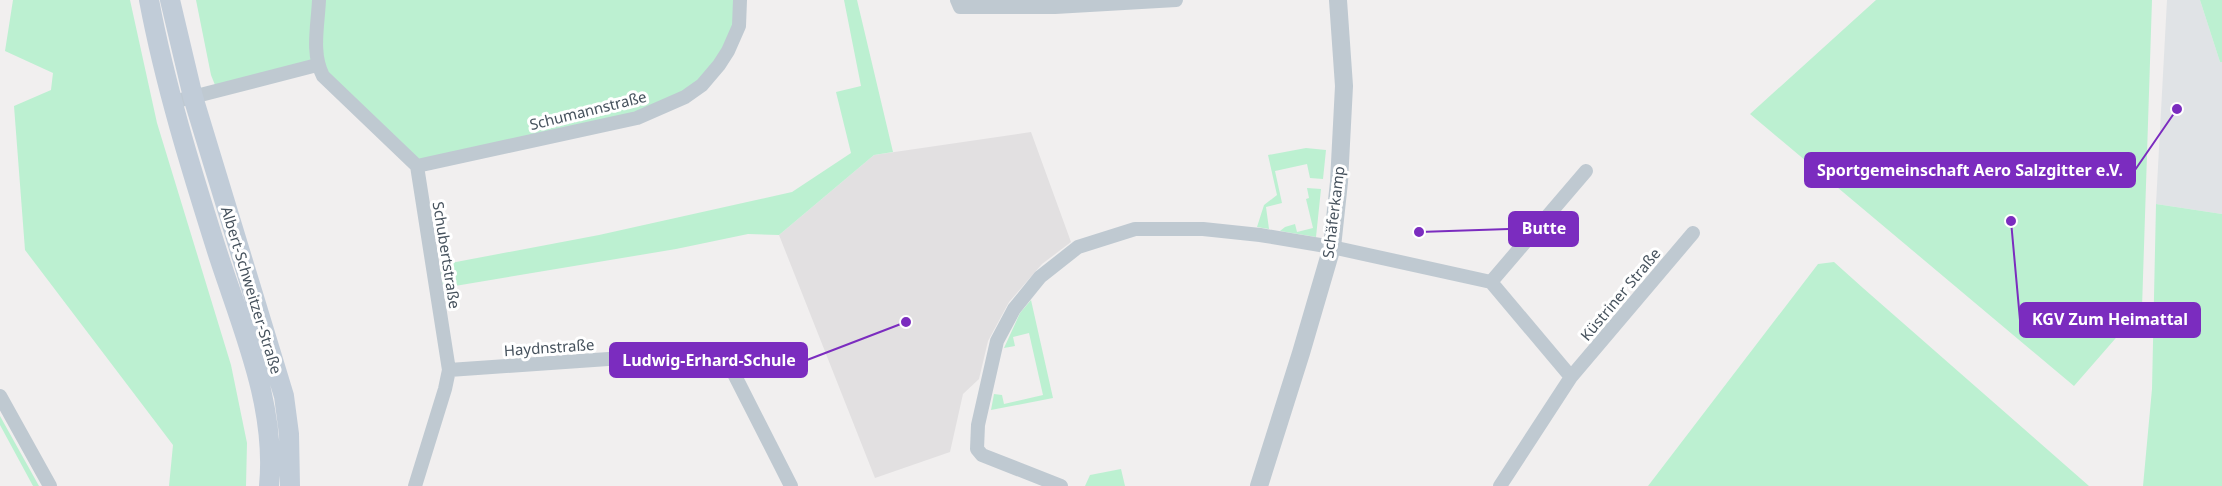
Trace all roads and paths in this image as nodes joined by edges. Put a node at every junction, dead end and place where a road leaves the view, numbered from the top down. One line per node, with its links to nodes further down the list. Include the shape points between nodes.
1 (149, 0): 11 (main road, Albert-Schweitzer-Straße)
2 (170, 0): 10 (main road, Albert-Schweitzer-Straße)
3 (319, 0): 9 (street)
4 (740, 0): 12 (street, Schumannstraße, via 739,26 728,51 702,85 685,97 637,118)
5 (957, 0): 6 (street, via 960,7)
6 (1169, 0): 7 (street)
7 (1176, 0)
8 (1338, 0): 15 (street, Schäferkamp, via 1344,86)
9 (317, 65): 10 (street); 12 (street, via 342,96)
10 (193, 97): 11 (street); 22 (main road, Albert-Schweitzer-Straße, via 284,396)
11 (172, 102): 21 (main road, Albert-Schweitzer-Straße, via 252,355 268,436)
12 (417, 166): 17 (street, Schubertstraße)
13 (1586, 171): 16 (street)
14 (1693, 233): 18 (street, Küstriner Straße)
15 (1332, 247): 16 (street); 25 (street, via 1260,234 1135,229 1078,247 1040,277 1014,309 997,341 976,449 982,455); 26 (street, Schäferkamp)
16 (1491, 282): 18 (street)
17 (449, 370): 23 (street, Schubertstraße); 24 (street, Haydnstraße, via 709,355 728,362)
18 (1571, 377): 27 (street, Küstriner Straße)
19 (0, 396): 20 (street)
20 (50, 486)
21 (269, 486)
22 (290, 486)
23 (415, 486)
24 (791, 486)
25 (1061, 486)
26 (1259, 486)
27 (1500, 486)

